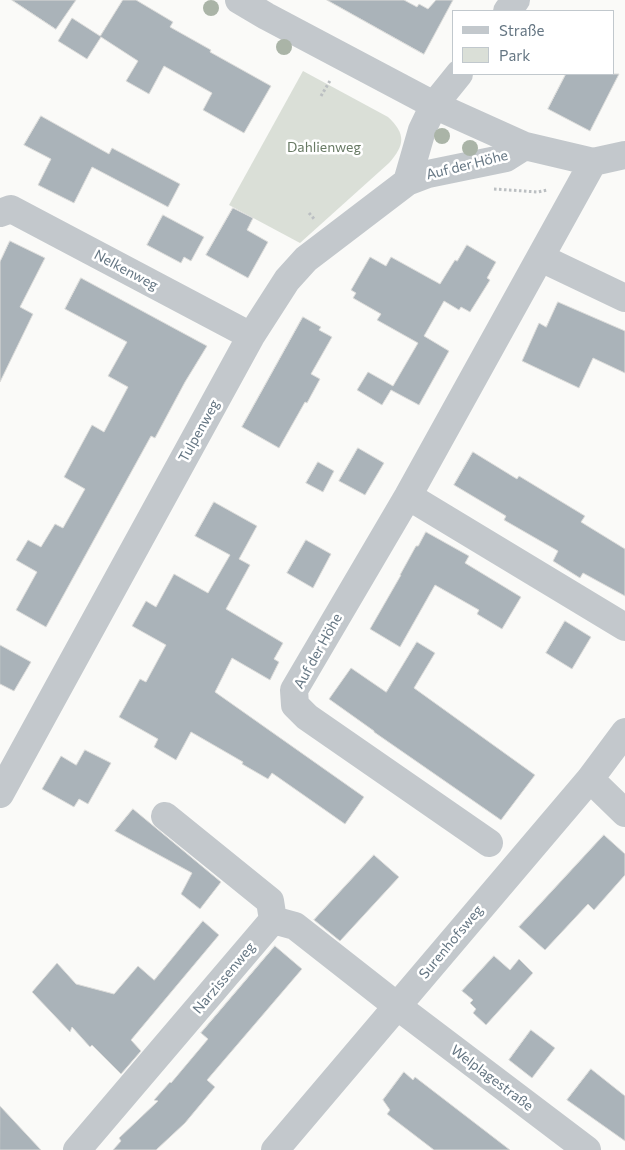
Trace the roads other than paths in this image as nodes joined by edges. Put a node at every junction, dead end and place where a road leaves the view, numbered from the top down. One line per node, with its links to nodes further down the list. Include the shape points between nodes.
1 (239, 0): 5 (street)
2 (516, 0): 3 (street)
3 (508, 10)
4 (458, 75): 5 (street)
5 (434, 105): 6 (street, Auf der Höhe); 9 (street, via 422,130)
6 (525, 146): 8 (street, Auf der Höhe); 9 (street, Auf der Höhe, via 506,158 428,174)
7 (625, 154): 8 (street, Auf der Höhe)
8 (593, 162): 11 (street, Auf der Höhe)
9 (407, 182): 13 (street, Tulpenweg, via 306,259 287,280)
10 (0, 213): 13 (street, Nelkenweg, via 11,209)
11 (540, 258): 12 (street); 14 (street, Auf der Höhe)
12 (625, 298)
13 (251, 336): 18 (street, Tulpenweg)
14 (408, 496): 15 (street); 21 (street, Auf der Höhe, via 294,690 295,705 307,717)
15 (625, 627)
16 (625, 732): 17 (street, Surenhofsweg)
17 (590, 779): 19 (street); 23 (street, Surenhofsweg)
18 (0, 794)
19 (625, 813)
20 (165, 816): 22 (street, via 270,900)
21 (489, 843)
22 (273, 920): 23 (street, via 295,926); 24 (street, Narzissenweg)
23 (396, 1006): 25 (street, Surenhofsweg); 26 (street, Welplagestraße)
24 (77, 1150)
25 (275, 1150)
26 (587, 1150)

